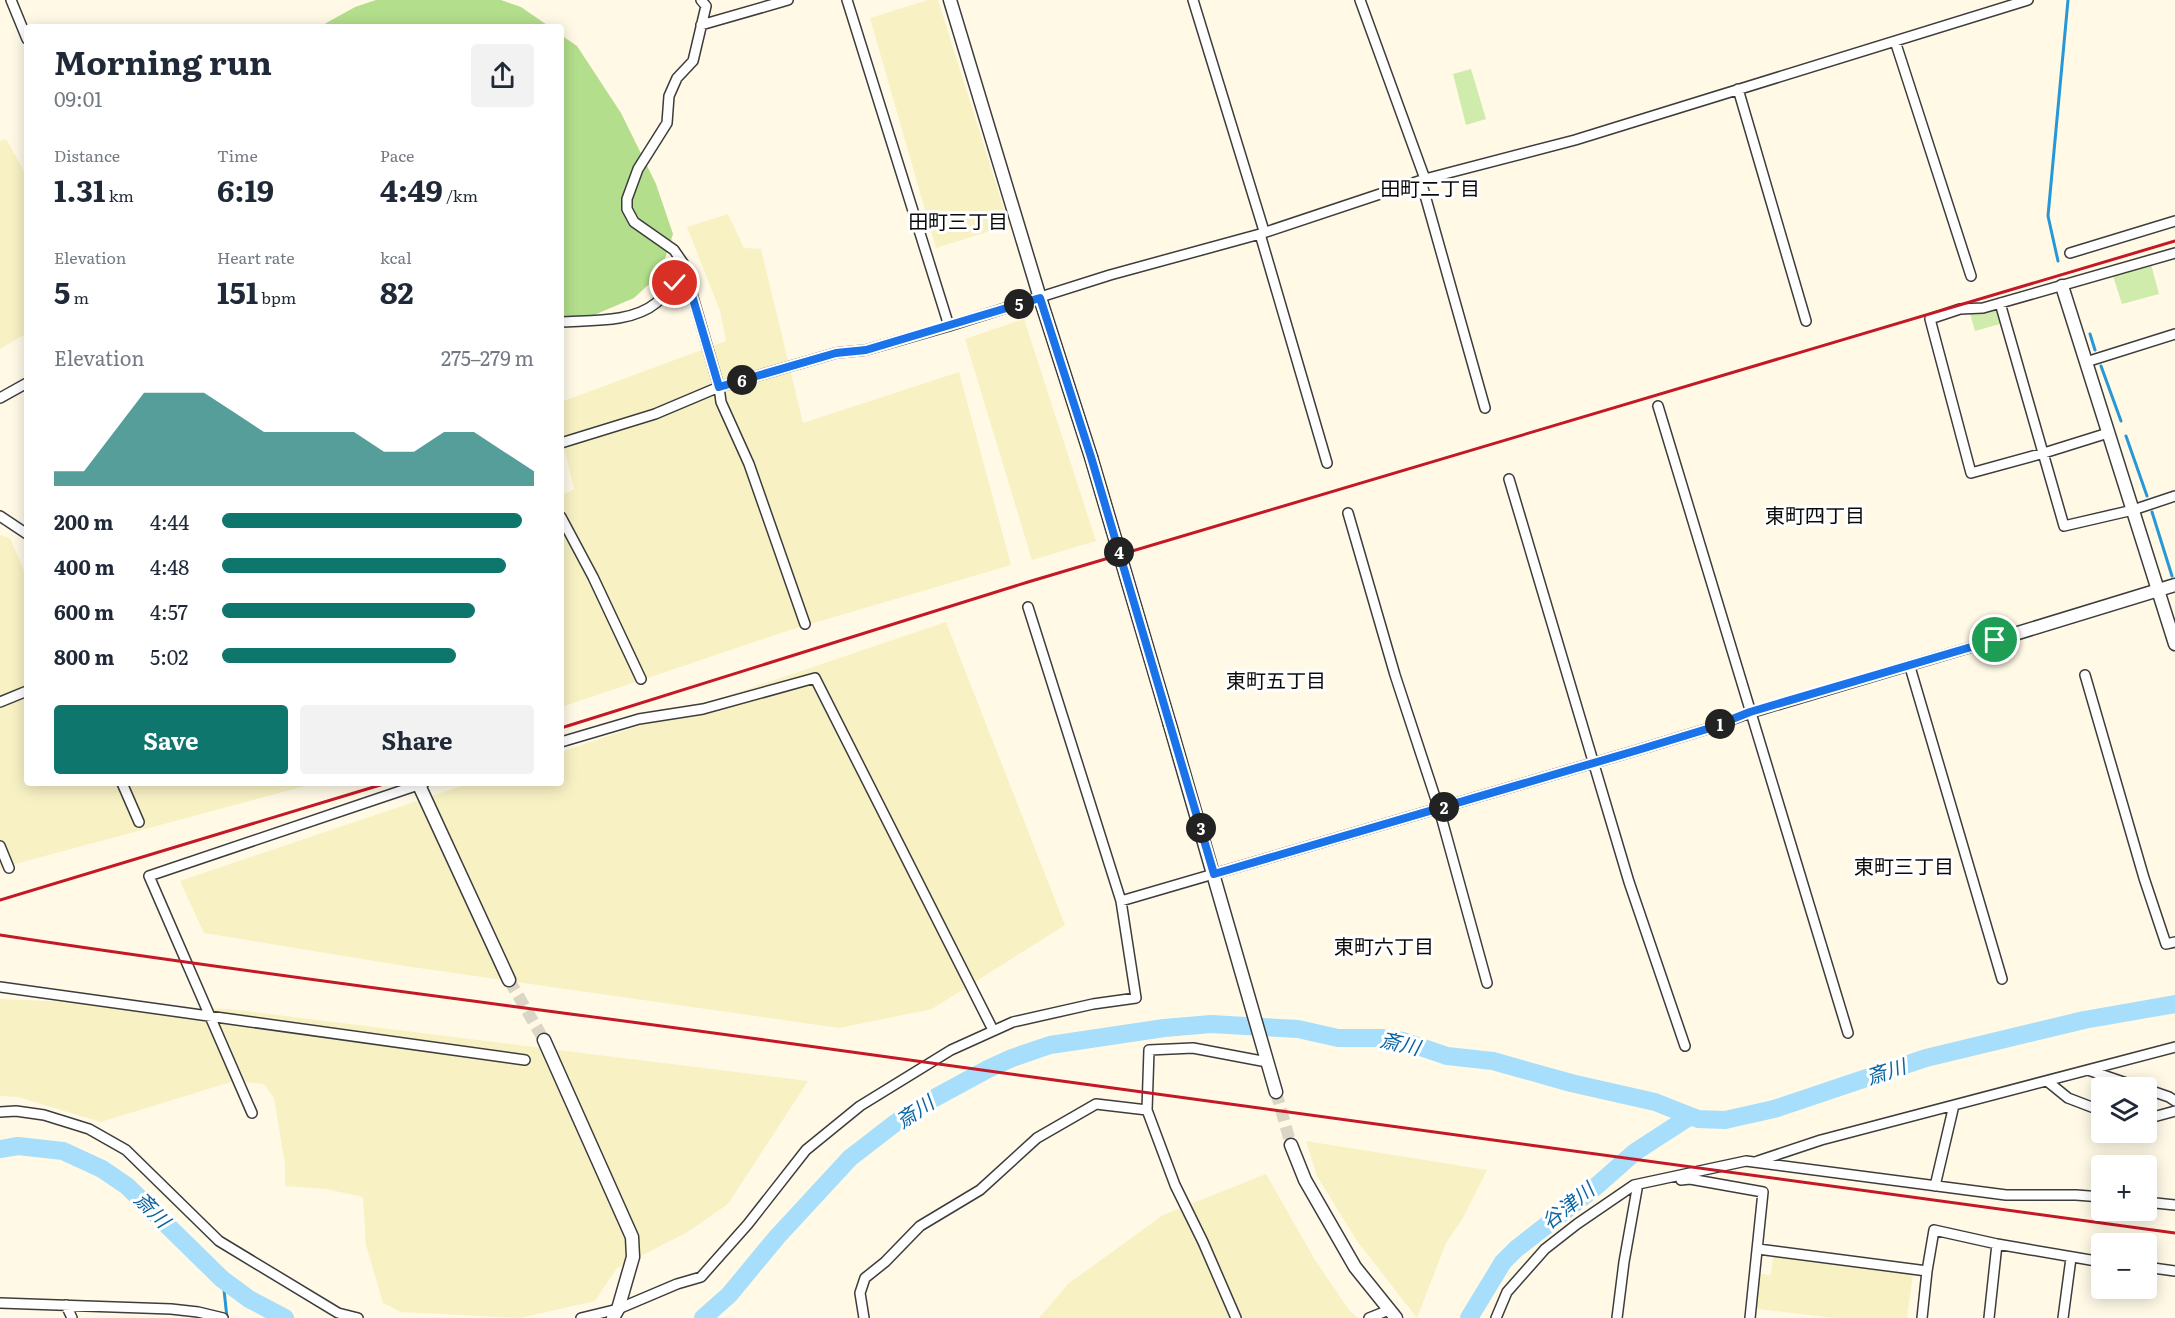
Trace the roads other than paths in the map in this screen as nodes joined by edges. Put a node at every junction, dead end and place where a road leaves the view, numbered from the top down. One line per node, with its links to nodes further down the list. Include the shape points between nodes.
1 (11, 0): 10 (street)
2 (701, 0): 9 (street, via 706,6)
3 (788, 0): 9 (street)
4 (847, 0): 25 (street)
5 (950, 0): 21 (street)
6 (1194, 0): 15 (street)
7 (1360, 0): 13 (street)
8 (2028, 0): 11 (street)
9 (701, 25): 18 (street, via 693,61 677,78 669,96 667,123 638,169 627,199 634,222 674,250)
10 (24, 32)
11 (1895, 41): 12 (street); 19 (street)
12 (1738, 89): 13 (street, via 1575,140); 23 (street)
13 (1423, 180): 15 (street); 32 (street)
14 (2175, 221): 16 (street)
15 (1262, 233): 21 (street); 36 (street)
16 (2070, 253)
17 (2175, 253): 20 (street)
18 (685, 272): 24 (street, via 655,304 636,313); 29 (street)
19 (1971, 276)
20 (2062, 286): 22 (street); 27 (street)
21 (1040, 298): 25 (street); 65 (street, bridge)
22 (2000, 303): 35 (street); 35 (street, via 1960,309 1930,319 1971,472)
23 (1806, 321)
24 (564, 322)
25 (949, 326): 29 (street)
26 (2175, 334): 27 (street)
27 (2086, 362): 33 (street)
28 (24, 385): 30 (street)
29 (719, 387): 34 (street, via 655,414); 47 (street, via 721,402 749,464)
30 (0, 398)
31 (1658, 406): 55 (street)
32 (1485, 408)
33 (2108, 434): 35 (street); 39 (street)
34 (564, 442)
35 (2044, 453): 39 (street, via 2064,526)
36 (1327, 463)
37 (1509, 479): 57 (street)
38 (2175, 496): 39 (street)
39 (2133, 510): 45 (street)
40 (1348, 513): 61 (street)
41 (0, 516): 43 (street)
42 (564, 523): 52 (street)
43 (24, 532)
44 (2175, 585): 45 (street)
45 (2158, 590): 48 (street); 49 (street)
46 (1028, 607): 66 (street)
47 (805, 624)
48 (1995, 640): 50 (street)
49 (2175, 644)
50 (1910, 667): 55 (street); 68 (street)
51 (2085, 675): 67 (street, via 2166,944)
52 (641, 680)
53 (24, 692): 54 (street)
54 (0, 702)
55 (1750, 712): 57 (street, via 1698,732); 74 (street)
56 (564, 741): 73 (street, via 639,719 703,709 815,678)
57 (1594, 762): 61 (street); 76 (street, via 1629,882)
58 (123, 786): 62 (street)
59 (411, 786): 72 (street, via 149,876)
60 (421, 786): 69 (street)
61 (1438, 809): 65 (street); 70 (street)
62 (139, 822)
63 (0, 846): 64 (street)
64 (9, 868)
65 (1214, 874): 66 (street); 78 (street)
66 (1121, 901): 73 (street, via 1136,998 1093,1004)
67 (2175, 942)
68 (2002, 979)
69 (509, 980)
70 (1487, 983)
71 (0, 987): 72 (street)
72 (211, 1017): 79 (street); 91 (street)
73 (993, 1030): 109 (street, via 951,1050 845,1117 806,1150 701,1277 677,1284)
74 (1848, 1033)
75 (544, 1040): 109 (street, via 632,1237 633,1257)
76 (1685, 1046)
77 (2175, 1047): 80 (street)
78 (1266, 1059): 83 (street); 88 (street, via 1193,1048 1149,1050)
79 (525, 1060)
80 (2088, 1070): 81 (street); 82 (street)
81 (2109, 1077)
82 (2047, 1082): 86 (street); 87 (street, via 2068,1098)
83 (1276, 1092)
84 (2157, 1092): 85 (street)
85 (2175, 1101)
86 (1954, 1105): 94 (street); 95 (street)
87 (2091, 1107)
88 (1147, 1110): 115 (street, via 1095,1104 1037,1138 980,1190 920,1226 865,1278 860,1293); 116 (street, via 1175,1185)
89 (2175, 1111): 92 (street)
90 (0, 1112): 113 (street, via 44,1115 89,1129 126,1150 219,1241 338,1313)
91 (252, 1113)
92 (2157, 1116)
93 (1291, 1145): 110 (street, via 1305,1179 1355,1267)
94 (1755, 1162): 95 (street); 96 (street)
95 (1935, 1186): 97 (street, via 2006,1195)
96 (1636, 1187): 101 (street, via 1690,1179 1763,1192); 118 (street, via 1545,1249 1507,1292); 119 (street)
97 (2091, 1196)
98 (2157, 1203): 99 (street)
99 (2175, 1205)
100 (1997, 1245): 102 (street); 105 (street, via 1934,1230); 122 (street)
101 (1758, 1249): 105 (street); 120 (street)
102 (2071, 1258): 103 (street); 123 (street)
103 (2091, 1261)
104 (2157, 1269): 106 (street)
105 (1926, 1271): 121 (street)
106 (2175, 1271)
107 (0, 1303): 108 (street)
108 (66, 1305): 111 (street); 112 (street, via 171,1309)
109 (615, 1314): 114 (street)
110 (1393, 1314): 117 (street)
111 (72, 1318)
112 (223, 1318)
113 (358, 1318)
114 (581, 1318)
115 (864, 1318)
116 (1236, 1318)
117 (1369, 1318)
118 (1496, 1318)
119 (1617, 1318)
120 (1750, 1318)
121 (1922, 1318)
122 (1989, 1318)
123 (2063, 1318)

